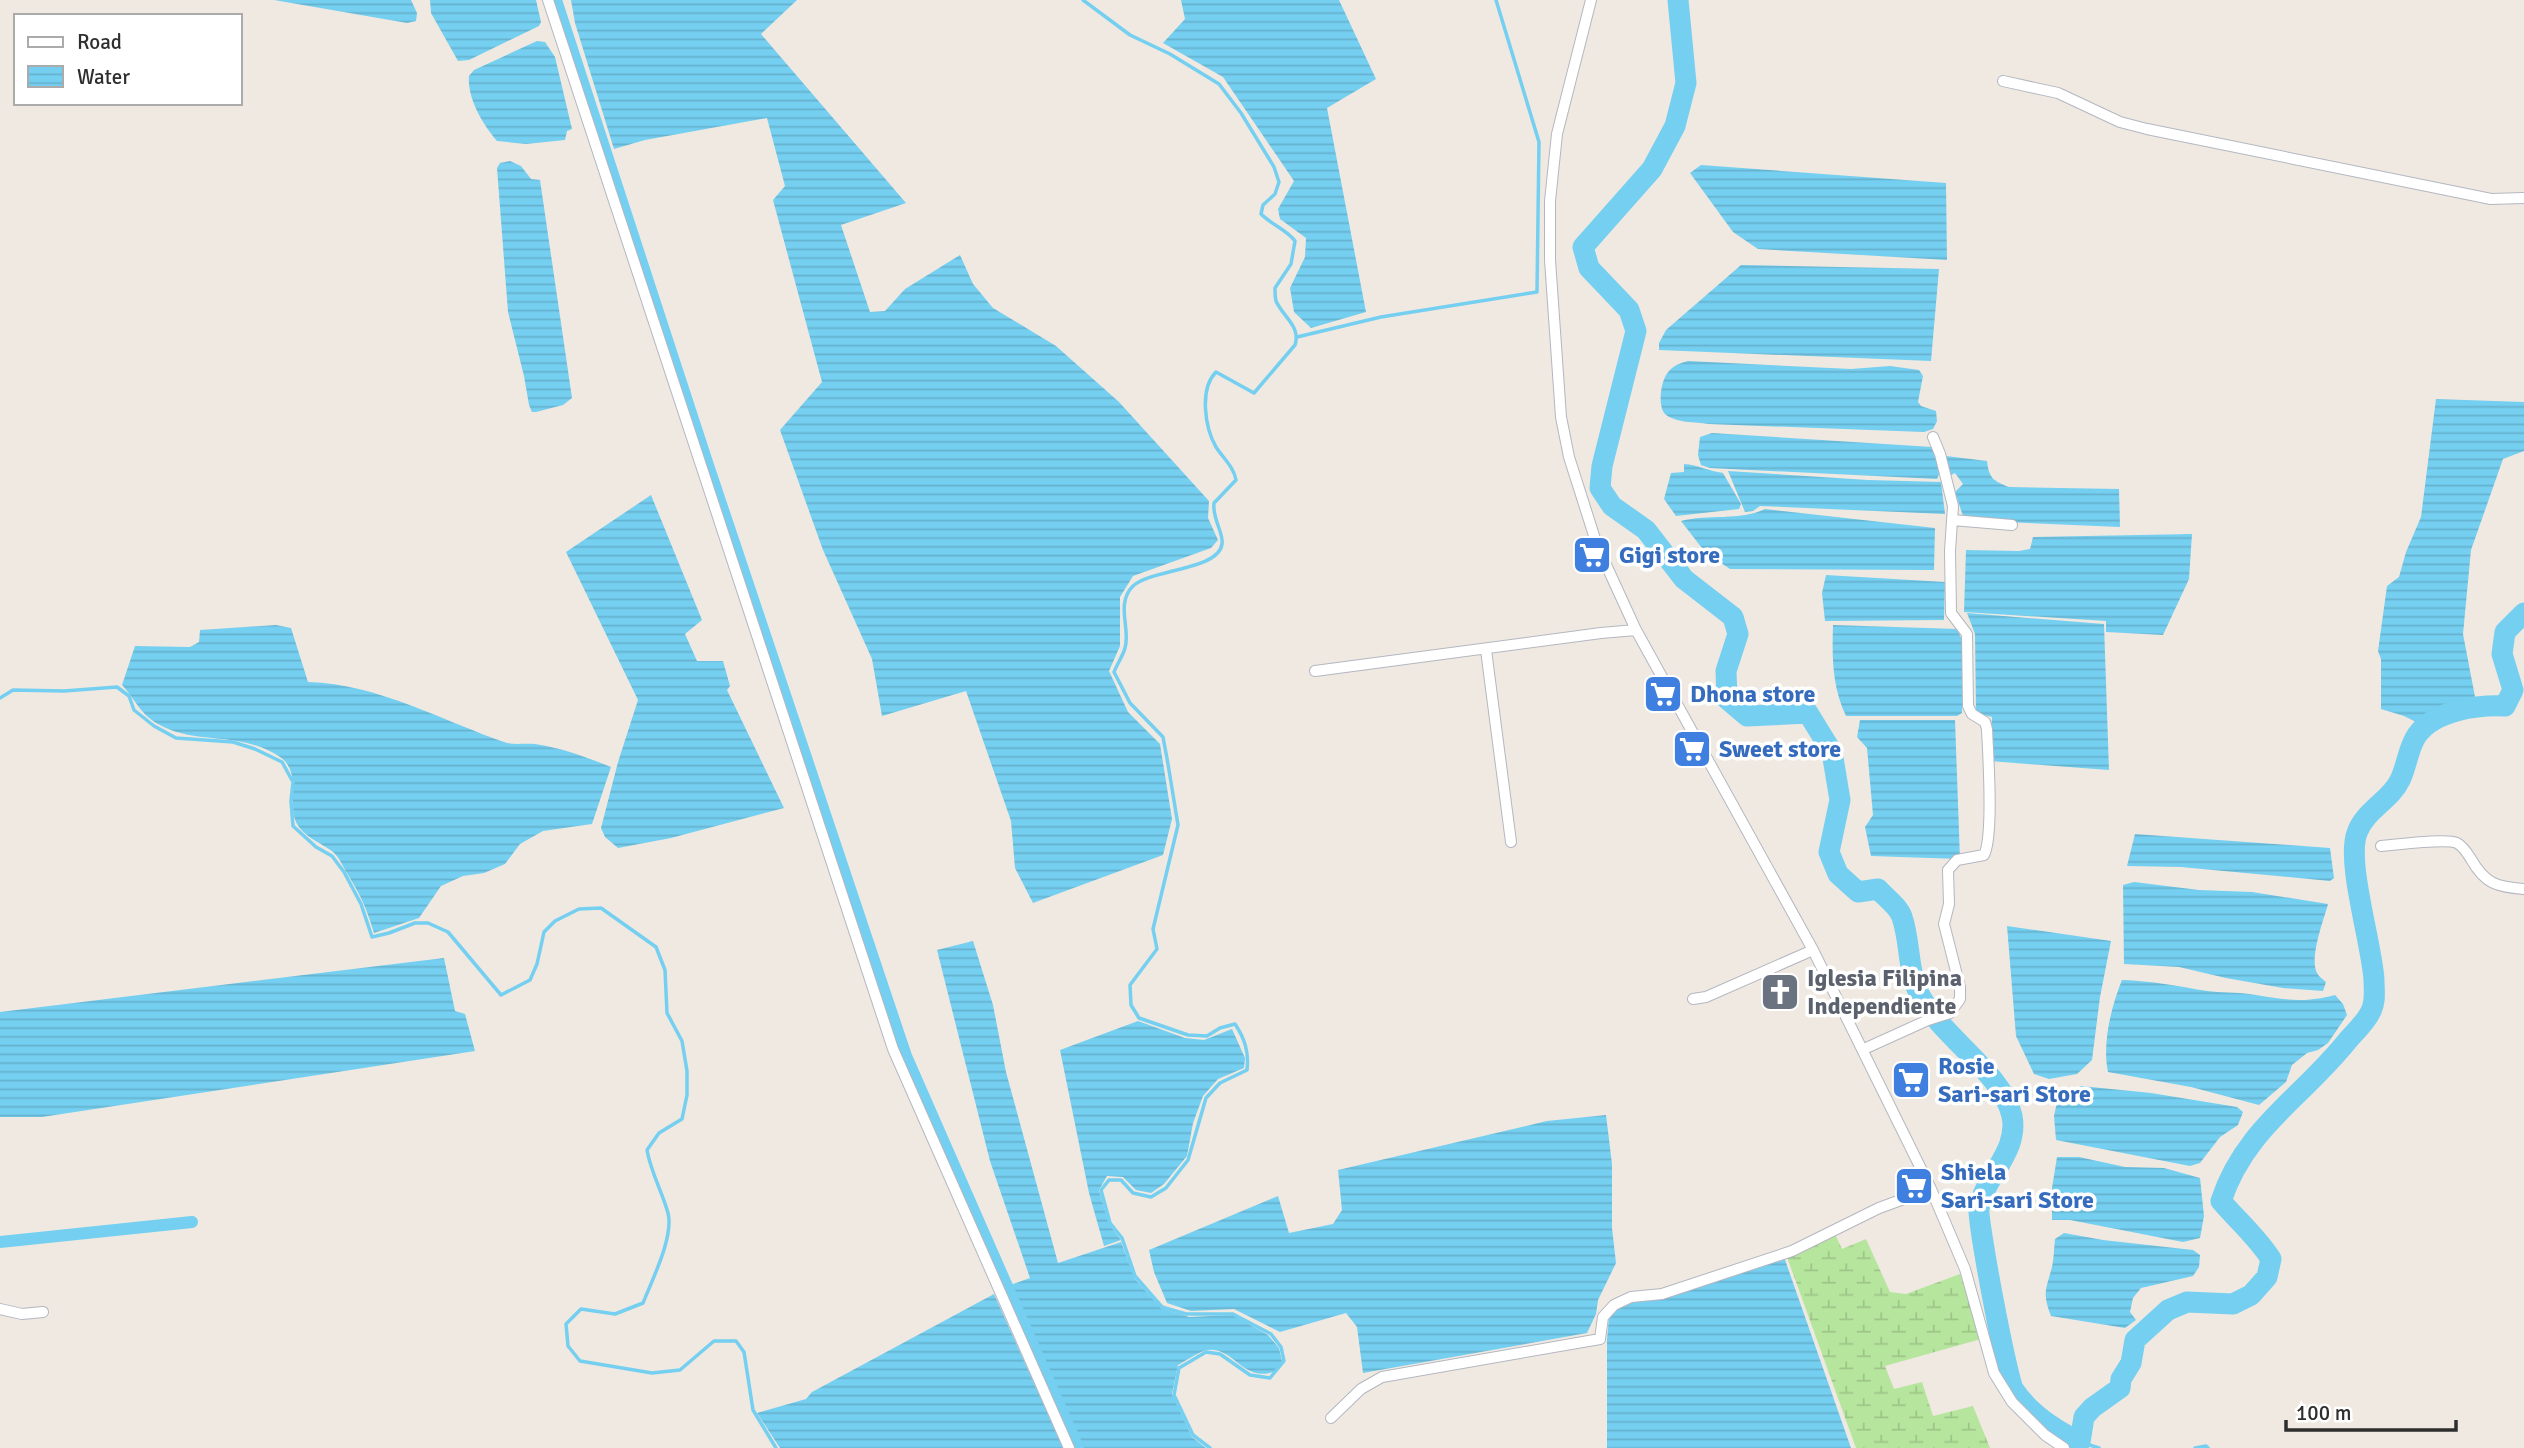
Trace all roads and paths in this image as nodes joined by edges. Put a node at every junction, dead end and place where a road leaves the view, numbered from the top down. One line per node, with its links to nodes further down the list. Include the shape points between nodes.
1 (548, 0): 21 (street, via 892,1049)
2 (1591, 0): 8 (street, via 1557,134 1550,201 1552,301 1561,417 1569,457 1597,545)
3 (2003, 81): 4 (street, via 2058,93 2120,122 2147,129 2491,199)
4 (2524, 198)
5 (1933, 437): 6 (street, via 1949,485)
6 (1952, 520): 7 (street); 16 (street, via 1951,612 1967,634 1968,706 1986,725 1986,852 1957,860 1948,870 1949,904 1944,924 1960,999 1950,1013)
7 (2011, 525)
8 (1636, 630): 9 (street); 14 (street)
9 (1486, 650): 10 (street); 11 (street)
10 (1315, 671)
11 (1511, 842)
12 (2381, 846): 13 (street, via 2451,841 2464,849 2489,882)
13 (2524, 890)
14 (1813, 950): 15 (street); 16 (street)
15 (1693, 999)
16 (1864, 1049): 17 (street)
17 (1931, 1189): 20 (street, via 1780,1255 1662,1293 1622,1301 1603,1317 1600,1339 1382,1377 1361,1388); 22 (street, via 1965,1269 1994,1373 2012,1402)
18 (0, 1308): 19 (street, via 22,1314)
19 (43, 1312)
20 (1331, 1418)
21 (1069, 1448)
22 (2064, 1448)

